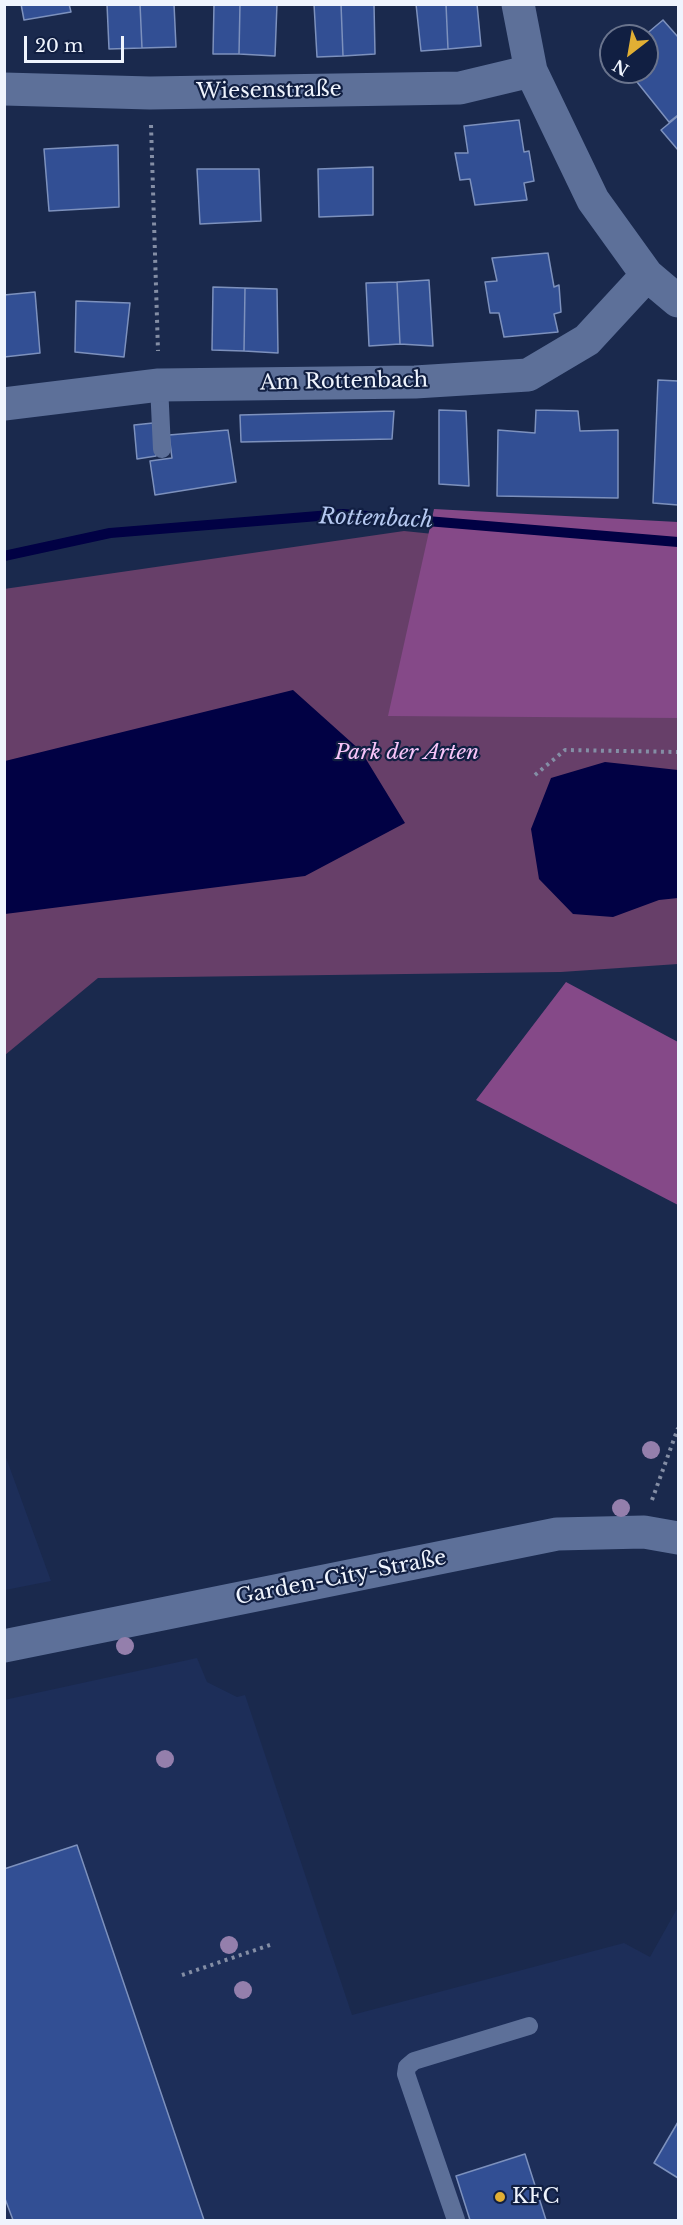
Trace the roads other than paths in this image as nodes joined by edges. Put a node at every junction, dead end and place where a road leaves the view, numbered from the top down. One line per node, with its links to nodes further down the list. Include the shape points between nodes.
1 (518, 4): 2 (street)
2 (531, 71): 3 (street, Wiesenstraße, via 460,88 150,93); 4 (street, via 592,200)
3 (4, 89)
4 (647, 275): 5 (street); 6 (street, Am Rottenbach, via 587,340 528,375 415,382)
5 (678, 301)
6 (159, 385): 7 (street, Am Rottenbach); 8 (lane)
7 (4, 404)
8 (162, 449)
9 (678, 1538): 10 (street, Garden-City-Straße, via 644,1532 557,1534)
10 (4, 1646)
11 (529, 2026): 12 (lane, via 414,2061 408,2067 406,2074)
12 (456, 2220)

